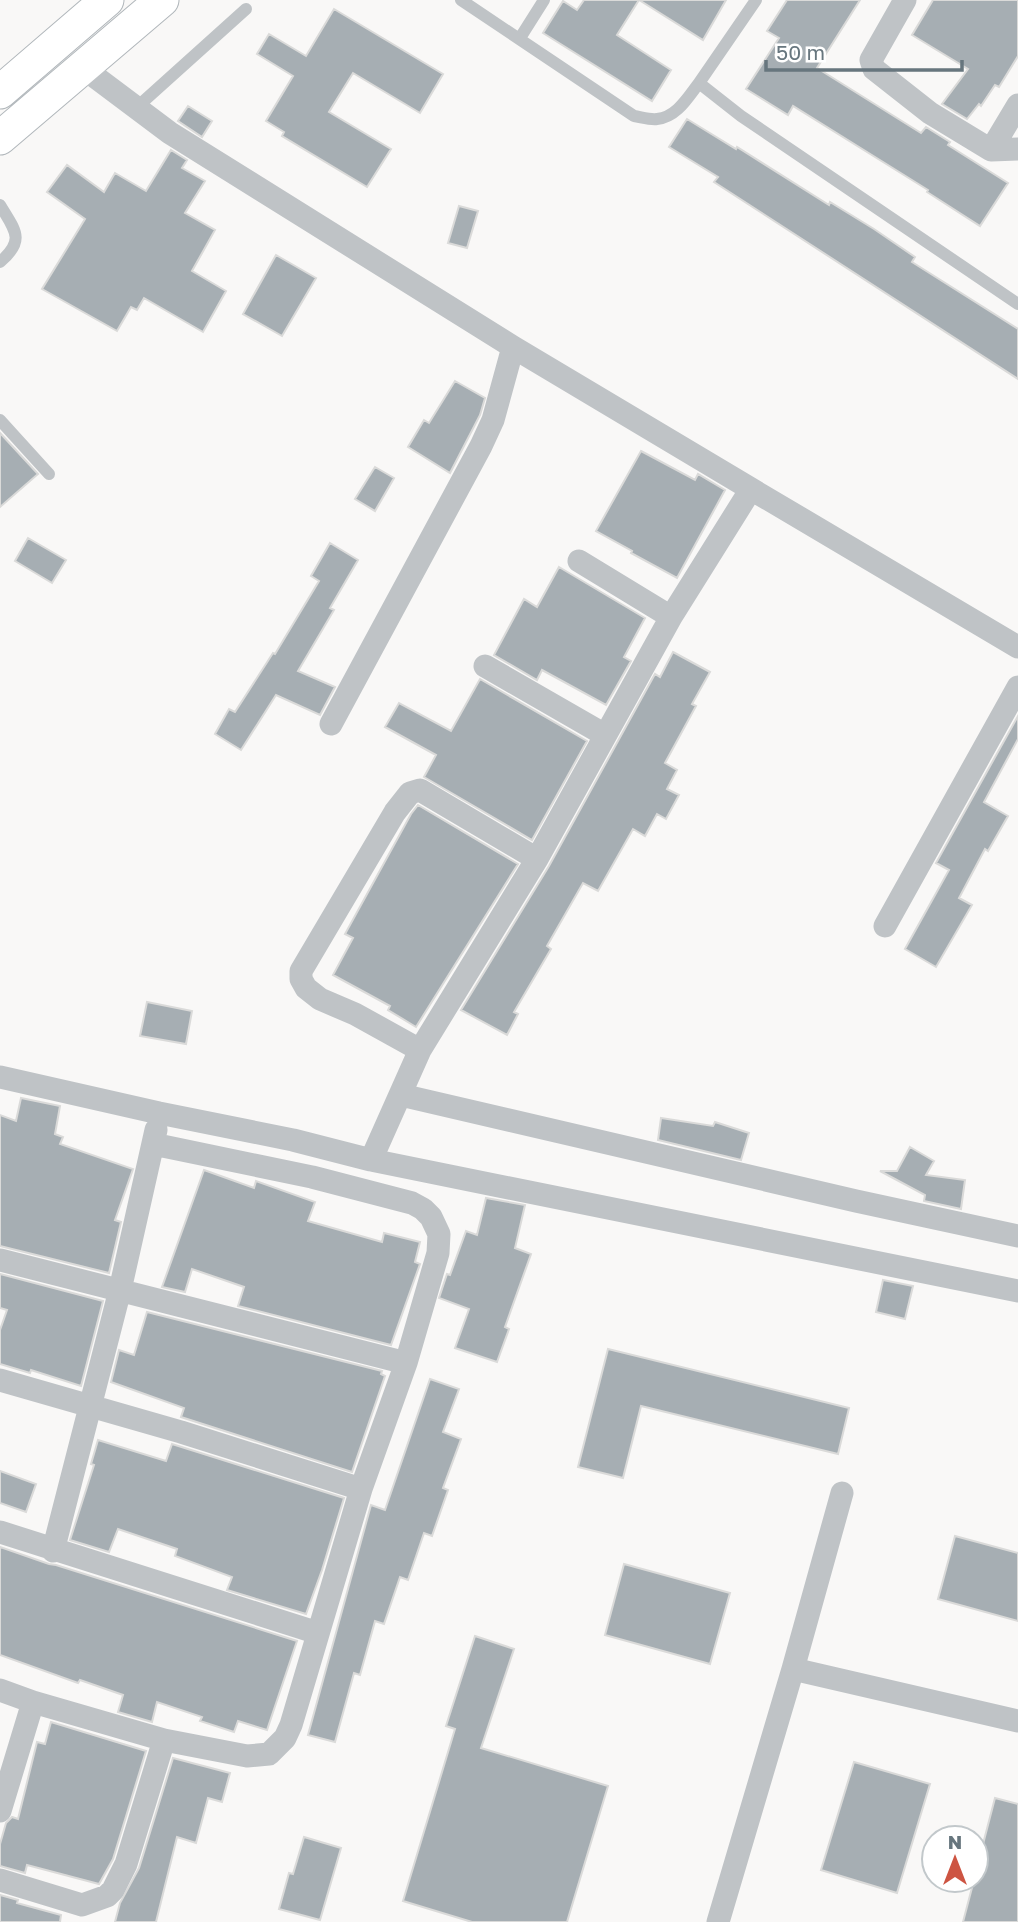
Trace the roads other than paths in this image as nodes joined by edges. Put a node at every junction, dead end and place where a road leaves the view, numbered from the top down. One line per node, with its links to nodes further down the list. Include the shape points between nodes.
1 (107, 0): 11 (street)
2 (162, 0): 9 (street)
3 (461, 0): 8 (lane)
4 (544, 0): 8 (lane)
5 (756, 0): 10 (lane)
6 (905, 0): 16 (street, via 871,60 874,69 930,113)
7 (246, 9): 13 (lane)
8 (520, 38): 10 (lane, via 634,116 656,120 666,116 679,108)
9 (82, 66): 13 (street); 14 (street)
10 (699, 83): 19 (lane)
11 (0, 92)
12 (1018, 106): 16 (street)
13 (136, 108): 20 (street)
14 (0, 138)
15 (1018, 149): 16 (street)
16 (991, 150)
17 (0, 205): 18 (lane, via 16,240 13,251)
18 (0, 262)
19 (1018, 304)
20 (513, 347): 23 (street); 29 (street, via 493,421 481,446)
21 (0, 420): 22 (lane)
22 (49, 474)
23 (751, 489): 25 (street); 26 (street)
24 (579, 561): 25 (street)
25 (671, 617): 30 (street)
26 (1018, 647)
27 (485, 666): 30 (street)
28 (1018, 687): 32 (street)
29 (331, 724)
30 (605, 736): 31 (street)
31 (537, 859): 33 (street); 33 (street, via 420,790 403,799 301,971 301,979 320,999)
32 (885, 926)
33 (420, 1049): 35 (street)
34 (0, 1077): 36 (street)
35 (399, 1100): 38 (street); 39 (street)
36 (159, 1113): 37 (street); 38 (street)
37 (153, 1144): 41 (street); 43 (street, via 312,1177 424,1209 439,1234 438,1253)
38 (373, 1156): 42 (street)
39 (1018, 1236)
40 (0, 1260): 41 (street)
41 (120, 1290): 43 (street); 45 (street)
42 (1018, 1291)
43 (406, 1363): 46 (street)
44 (0, 1380): 45 (street)
45 (92, 1407): 46 (street); 49 (street)
46 (361, 1489): 50 (street)
47 (842, 1493): 51 (street)
48 (0, 1532): 49 (street)
49 (53, 1551): 50 (street)
50 (318, 1633): 55 (street, via 291,1725 269,1754 247,1756)
51 (793, 1670): 54 (street); 58 (street)
52 (0, 1690): 53 (street)
53 (33, 1702): 55 (street); 56 (street)
54 (1018, 1721)
55 (164, 1740): 57 (street, via 126,1864 107,1896 82,1905)
56 (0, 1811)
57 (0, 1880)
58 (718, 1922)

